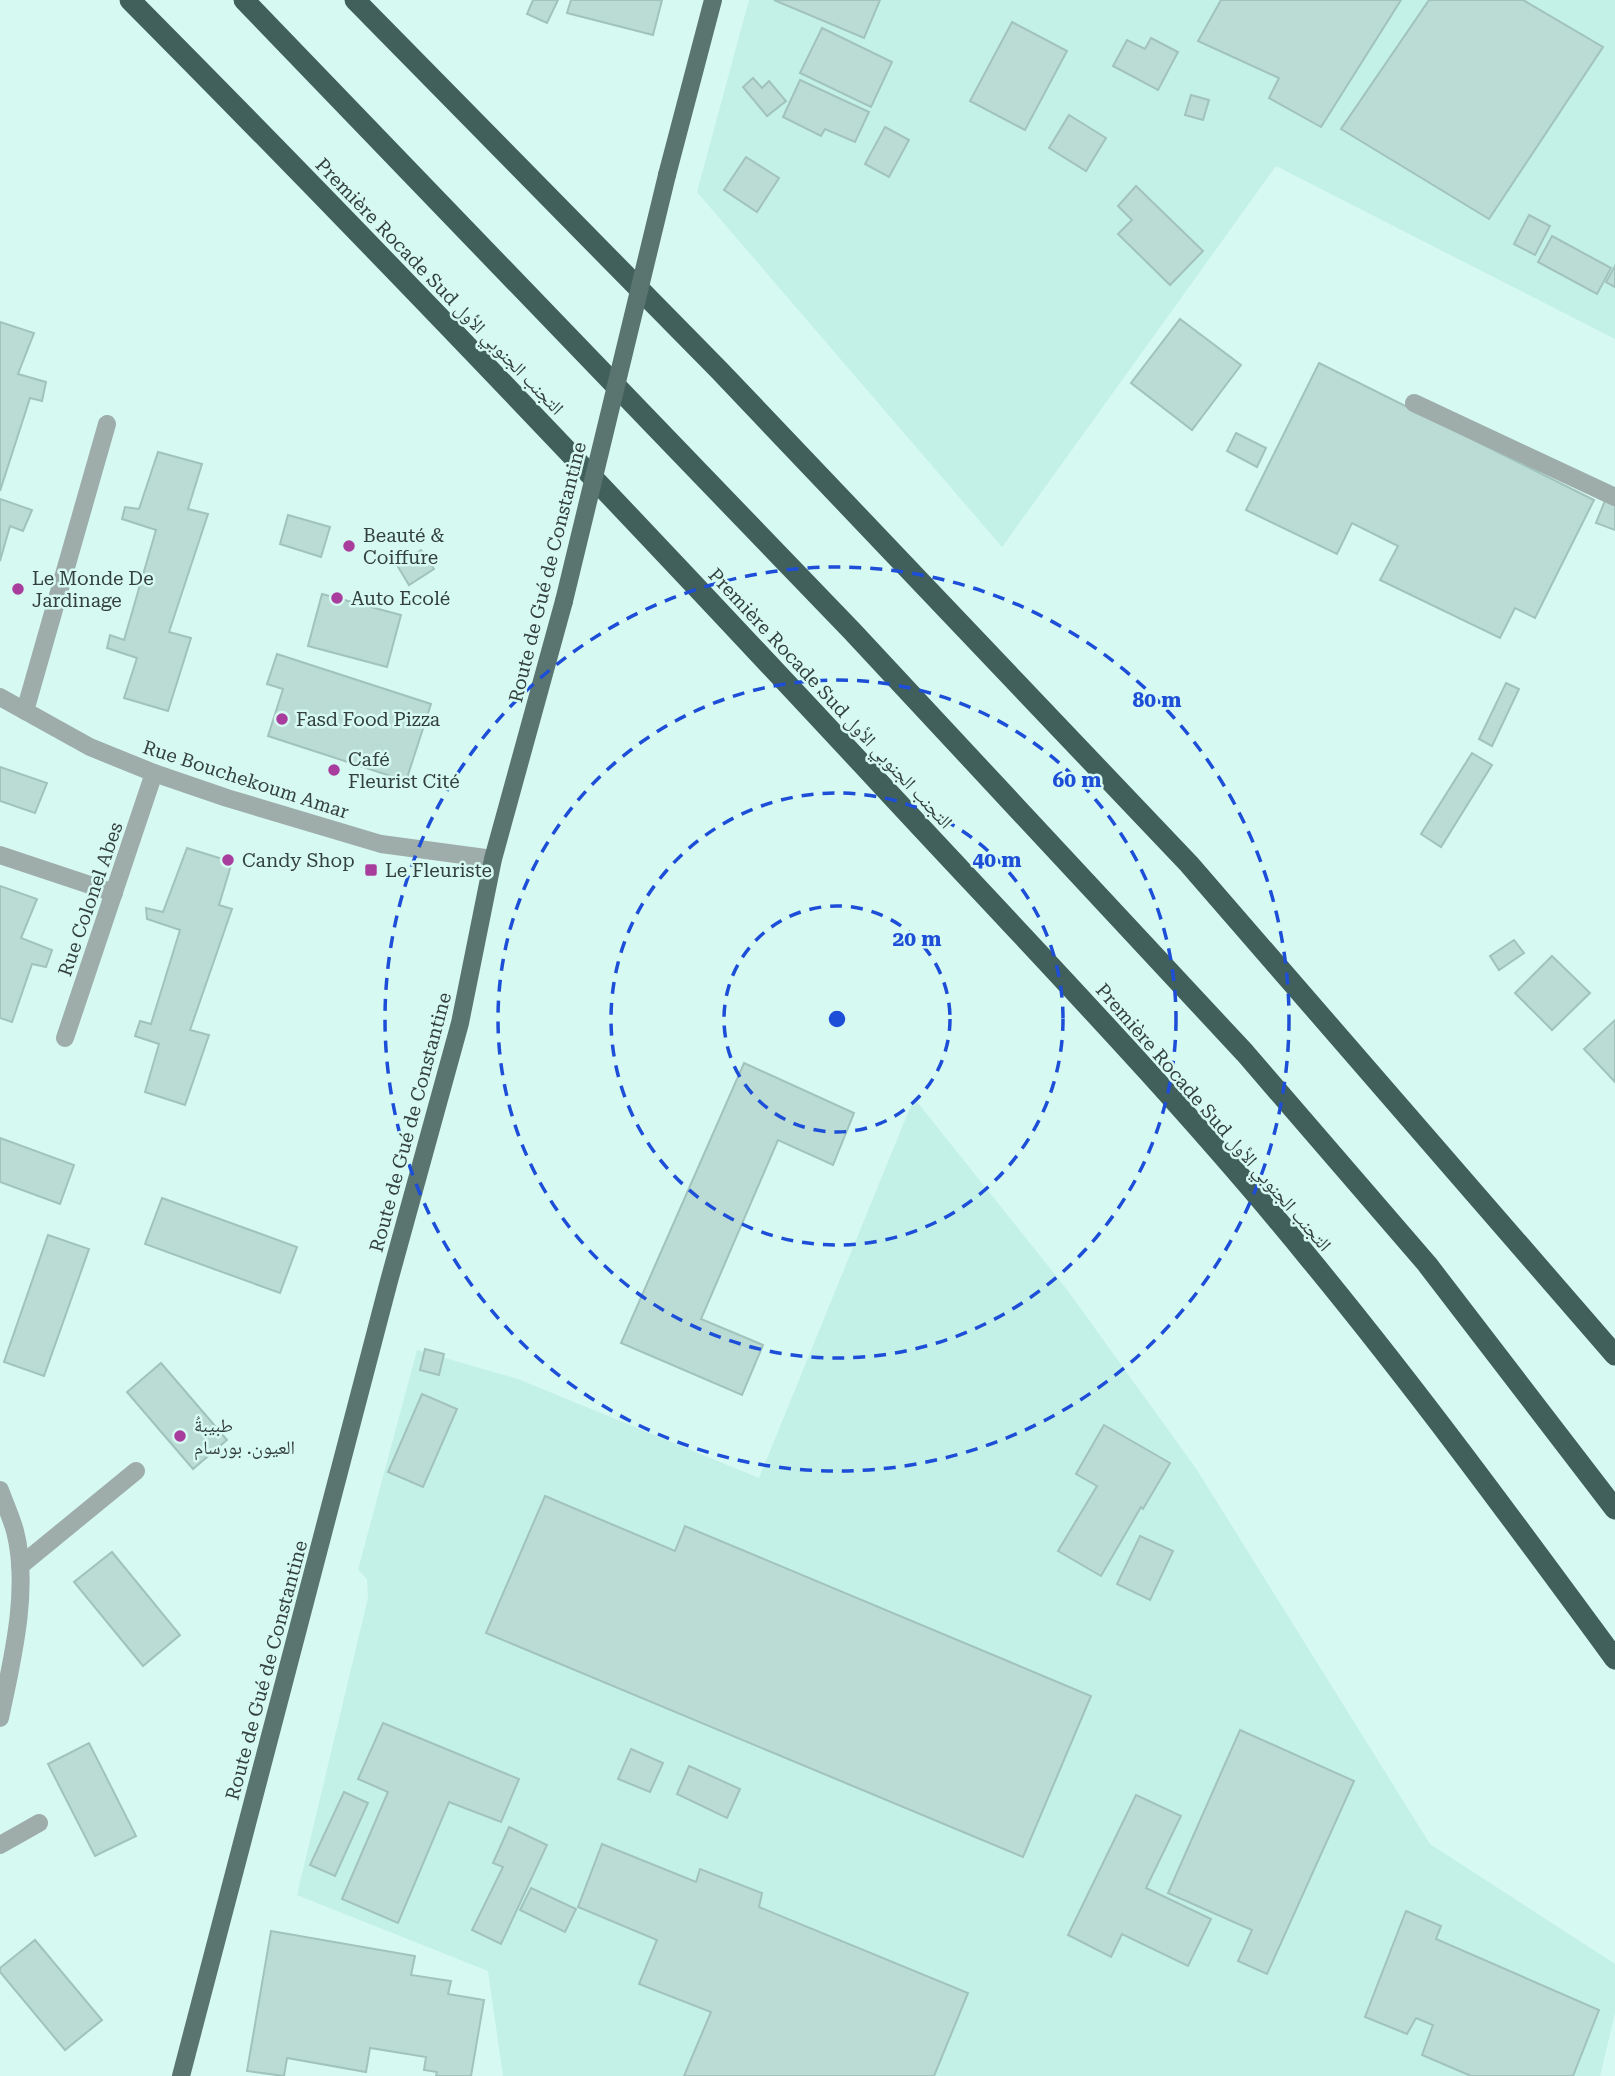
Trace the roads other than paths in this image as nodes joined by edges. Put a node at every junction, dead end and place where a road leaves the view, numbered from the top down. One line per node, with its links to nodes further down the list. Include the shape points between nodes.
1 (130, 0): 20 (highway, Première Rocade Sud التجنب الجنوبي الأول, via 659,548 1156,1079 1308,1257 1465,1454)
2 (244, 0): 18 (highway, via 852,631 1245,1053 1427,1264)
3 (355, 0): 15 (highway, via 719,370 1189,864)
4 (713, 0): 12 (main road, Route de Gué de Constantine, bridge, via 564,601)
5 (1414, 403): 7 (street)
6 (107, 424): 9 (street)
7 (1615, 497)
8 (0, 697): 9 (street, Rue Bouchekoum Amar)
9 (25, 711): 10 (street, Rue Bouchekoum Amar, via 90,747)
10 (154, 773): 12 (street, Rue Bouchekoum Amar, via 381,844); 13 (street, Rue Colonel Abes)
11 (0, 855): 13 (street)
12 (494, 859): 24 (main road, Route de Gué de Constantine, via 460,1023)
13 (114, 893): 14 (street, Rue Colonel Abes)
14 (65, 1038)
15 (1615, 1355)
16 (136, 1471): 19 (street)
17 (0, 1490): 19 (street, via 15,1531)
18 (1615, 1509)
19 (20, 1566): 21 (street, via 17,1630)
20 (1615, 1659)
21 (0, 1718)
22 (39, 1823): 23 (street)
23 (0, 1845)
24 (181, 2076)

